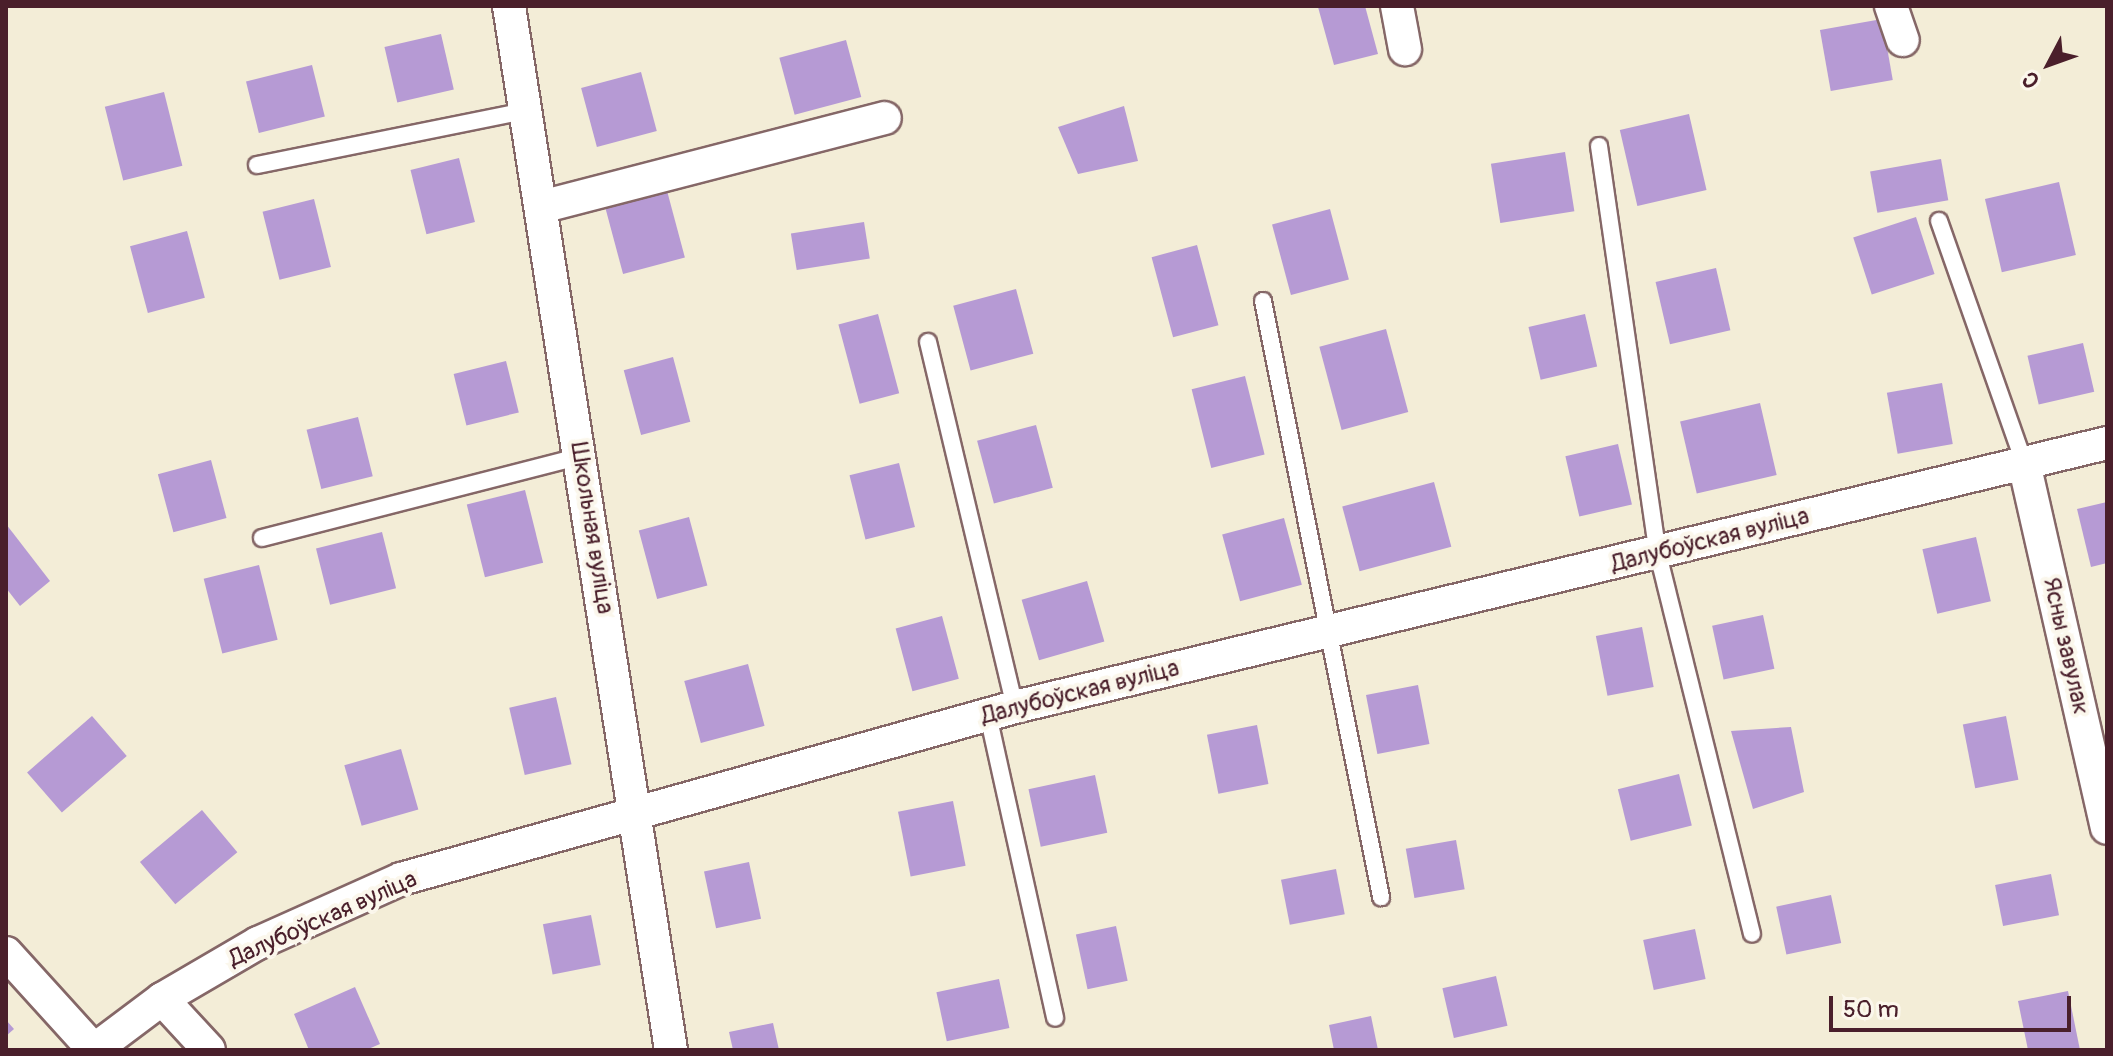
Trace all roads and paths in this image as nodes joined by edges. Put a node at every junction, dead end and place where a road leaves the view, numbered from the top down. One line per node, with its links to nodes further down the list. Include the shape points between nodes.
1 (509, 6): 6 (street, Школьная вуліца)
2 (1397, 6): 5 (street)
3 (1891, 6): 4 (street)
4 (1903, 40)
5 (1405, 49)
6 (526, 111): 9 (lane); 10 (street, Школьная вуліца)
7 (885, 118): 10 (street)
8 (1599, 146): 18 (lane)
9 (257, 165)
10 (541, 207): 15 (street, Школьная вуліца)
11 (1939, 221): 16 (lane)
12 (1263, 301): 19 (lane)
13 (928, 342): 20 (lane)
14 (2107, 443): 16 (street, Далубоўская вуліца)
15 (582, 456): 17 (lane); 21 (street, Школьная вуліца)
16 (2024, 463): 18 (street, Далубоўская вуліца); 22 (street, Ясны завулак)
17 (262, 538)
18 (1658, 554): 19 (street, Далубоўская вуліца); 24 (lane)
19 (1327, 629): 20 (street, Далубоўская вуліца); 23 (lane)
20 (1002, 711): 21 (street, Далубоўская вуліца); 27 (lane)
21 (636, 815): 26 (street, Далубоўская вуліца, via 401,879 258,943); 30 (street, Школьная вуліца)
22 (2107, 828)
23 (1381, 897)
24 (1752, 934)
25 (6, 953): 28 (street)
26 (162, 999): 28 (street, Далубоўская вуліца); 29 (street)
27 (1055, 1018)
28 (94, 1050)
29 (209, 1050)
30 (671, 1050)

